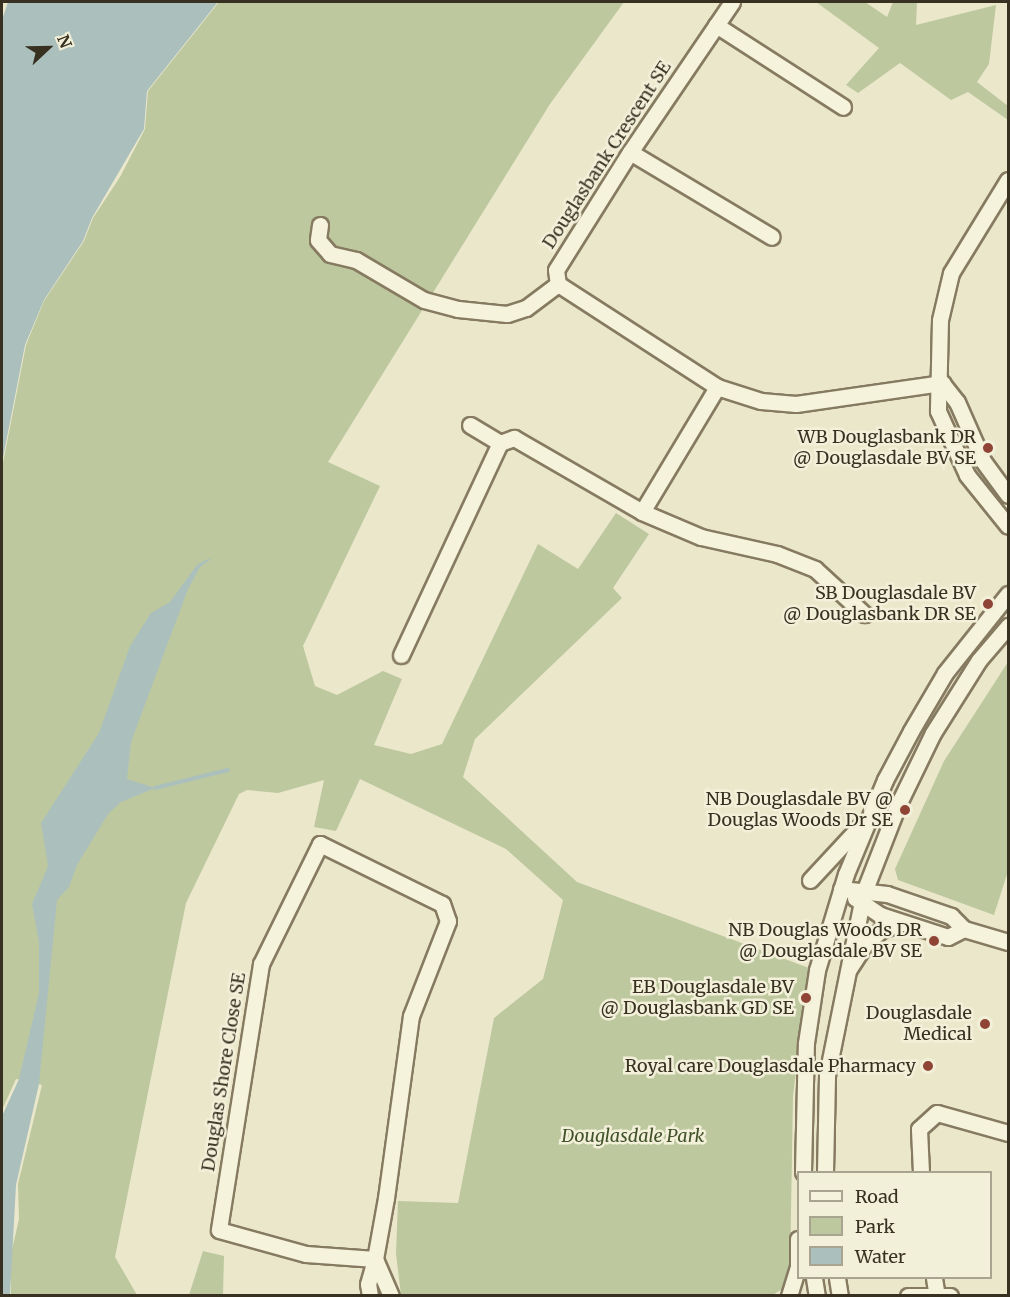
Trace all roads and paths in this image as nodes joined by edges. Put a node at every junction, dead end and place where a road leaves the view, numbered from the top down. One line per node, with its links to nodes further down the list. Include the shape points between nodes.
1 (732, 2): 2 (street, Douglasbank Crescent SE)
2 (716, 25): 3 (street); 4 (street, Douglasbank Crescent SE)
3 (843, 107)
4 (630, 152): 7 (street); 8 (street, Douglasbank Crescent SE, via 556,270)
5 (1008, 180): 9 (street, via 951,273 940,320)
6 (320, 225): 8 (street, via 318,240 330,254 356,260 424,300 458,309 507,314 526,308)
7 (772, 237)
8 (558, 284): 10 (street)
9 (942, 383): 10 (street, via 796,404 760,401); 13 (street, via 957,402 983,461); 15 (street, via 938,411 952,447 982,497)
10 (717, 387): 14 (street)
11 (470, 425): 12 (street)
12 (500, 443): 14 (street, via 514,438); 19 (street)
13 (1008, 495)
14 (642, 512): 17 (street, via 701,537 777,555 815,569)
15 (1008, 525)
16 (1008, 594): 20 (street, via 945,673)
17 (864, 614)
18 (1008, 626): 23 (street, via 979,660 933,733 897,805)
19 (401, 656)
20 (869, 816): 21 (street); 22 (street)
21 (810, 880)
22 (841, 890): 23 (street); 29 (street, via 817,970 806,1043)
23 (862, 897): 24 (street); 25 (street, via 887,894 951,916); 27 (street)
24 (901, 923): 25 (street, via 948,937); 27 (street, via 881,930 865,944)
25 (964, 928): 26 (street)
26 (1008, 942)
27 (844, 977): 30 (street, via 827,1076)
28 (1008, 1133): 31 (street, via 937,1113 919,1129)
29 (802, 1171)
30 (825, 1171)
31 (921, 1171)
32 (797, 1250): 39 (street, via 794,1285)
33 (375, 1259): 33 (street, Douglas Shore Close SE, via 411,1016 448,921 442,904 320,844 261,963 219,1230 306,1254); 37 (street, Douglas Shore Close SE, via 368,1284); 38 (street)
34 (814, 1279): 40 (street)
35 (837, 1279): 41 (street)
36 (939, 1290): 42 (street)
37 (370, 1296)
38 (391, 1296)
39 (789, 1296)
40 (817, 1296)
41 (840, 1296)
42 (908, 1296)

